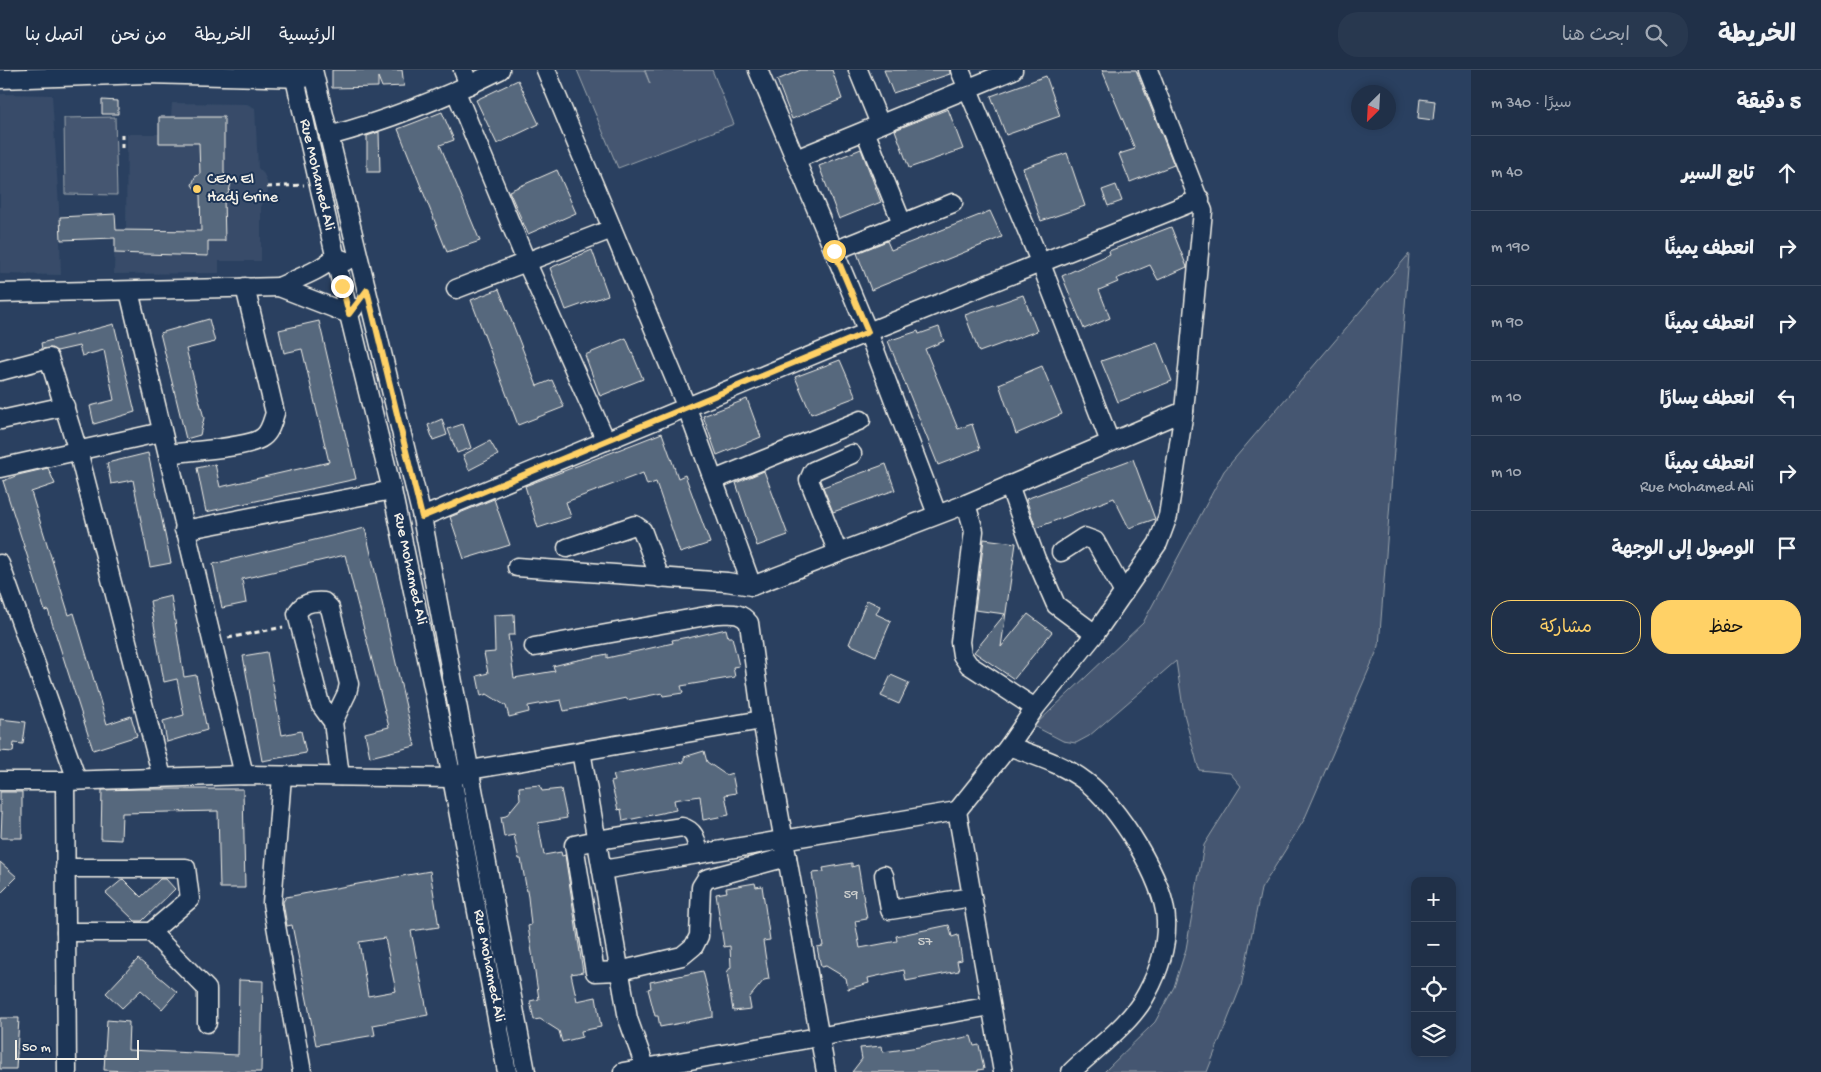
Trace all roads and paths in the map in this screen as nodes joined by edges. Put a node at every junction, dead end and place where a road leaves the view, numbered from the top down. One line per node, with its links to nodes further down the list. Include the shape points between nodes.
1 (500, 70): 12 (street)
2 (546, 70): 24 (street)
3 (858, 70): 14 (street)
4 (960, 70): 13 (street)
5 (1013, 70): 13 (street)
6 (1148, 70): 21 (street)
7 (763, 71): 18 (street)
8 (145, 72): 9 (street); 11 (street)
9 (294, 74): 10 (street); 19 (street, Rue Mohamed Ali)
10 (314, 74): 16 (street)
11 (0, 79)
12 (463, 82): 16 (street, via 402,114); 27 (street)
13 (968, 89): 14 (street); 28 (street)
14 (872, 128): 18 (street); 23 (street)
15 (122, 133): 17 (path)
16 (329, 136): 29 (street)
17 (122, 148)
18 (796, 159): 25 (street)
19 (318, 184): 20 (path); 26 (street, Rue Mohamed Ali)
20 (267, 188)
21 (1200, 199): 28 (street); 41 (street, via 1203,211)
22 (952, 203): 23 (street)
23 (902, 223): 25 (street)
24 (612, 229): 27 (street); 40 (street)
25 (834, 251): 37 (street)
26 (336, 257): 29 (street); 31 (street); 36 (street, Rue Mohamed Ali)
27 (526, 261): 32 (street); 45 (street)
28 (1041, 264): 37 (street); 46 (street)
29 (360, 265): 33 (street)
30 (244, 287): 31 (street); 34 (street); 48 (street, via 275,413 271,426 263,438 246,444)
31 (279, 287): 36 (street)
32 (456, 289)
33 (367, 290): 36 (street); 56 (street)
34 (128, 291): 35 (street); 44 (street)
35 (0, 293)
36 (349, 314): 53 (street, Rue Mohamed Ali)
37 (868, 332): 40 (street); 55 (street)
38 (0, 371): 39 (street, via 50,358)
39 (64, 406): 42 (street); 47 (street)
40 (687, 408): 45 (street); 51 (street)
41 (1184, 411): 46 (street); 65 (street, via 1168,516 1158,543)
42 (0, 418)
43 (861, 420): 51 (street)
44 (162, 432): 47 (street); 48 (street)
45 (606, 441): 56 (street)
46 (1110, 442): 52 (street)
47 (78, 451): 50 (street); 79 (street)
48 (168, 454): 57 (street)
49 (852, 454): 60 (street, via 813,471 809,480)
50 (0, 468)
51 (714, 480): 64 (street)
52 (1009, 485): 54 (street); 67 (street, via 1056,605)
53 (392, 490): 57 (street); 80 (street, Rue Mohamed Ali)
54 (966, 504): 55 (street); 70 (street, via 974,531 960,642 962,655 968,665)
55 (937, 514): 60 (street)
56 (422, 517): 75 (street)
57 (184, 530): 68 (street)
58 (567, 548): 63 (street, via 635,524 642,530)
59 (1061, 552): 65 (street, via 1084,537 1095,541)
60 (838, 553): 64 (street)
61 (0, 564): 82 (street)
62 (517, 567): 63 (street)
63 (660, 578): 64 (street)
64 (752, 586)
65 (1124, 593): 67 (street)
66 (286, 626): 68 (path)
67 (1095, 634): 70 (street)
68 (212, 642): 76 (street)
69 (534, 647): 71 (street, via 717,614 744,616 749,623)
70 (1035, 708): 73 (street)
71 (762, 720): 74 (street); 84 (street)
72 (333, 722): 72 (street, via 320,704 297,614 305,605 316,602 324,602 330,608 349,684); 78 (street)
73 (1009, 746): 83 (street); 106 (street, via 1064,767 1087,782 1127,830 1147,862 1162,896 1166,941 1146,994 1128,1018)
74 (581, 751): 75 (street); 85 (street)
75 (470, 770): 80 (street); 102 (street)
76 (244, 775): 77 (street); 79 (street)
77 (282, 776): 78 (street); 100 (street, via 272,903)
78 (340, 776): 80 (street)
79 (162, 777): 82 (street)
80 (452, 778): 101 (street, Rue Mohamed Ali)
81 (0, 781): 82 (street)
82 (71, 781): 88 (street)
83 (957, 811): 84 (street); 91 (street)
84 (784, 839): 86 (street); 87 (street)
85 (596, 840): 86 (street, via 682,827 694,835); 89 (street); 94 (street, via 574,845 595,972)
86 (698, 854): 89 (street)
87 (787, 857): 94 (street, via 706,879 701,887 699,936 694,946 682,956); 97 (street)
88 (65, 868): 92 (street); 93 (street, via 186,868 190,899)
89 (602, 870): 94 (street)
90 (884, 875): 91 (street, via 890,910)
91 (972, 897): 95 (street)
92 (66, 932): 93 (street); 99 (street)
93 (151, 932): 96 (street, via 207,989)
94 (619, 971): 98 (street, via 628,1019)
95 (992, 1006): 97 (street); 105 (street)
96 (207, 1023)
97 (820, 1037): 98 (street); 104 (street)
98 (647, 1070): 103 (street)
99 (67, 1072)
100 (302, 1072)
101 (507, 1072)
102 (526, 1072)
103 (624, 1072)
104 (826, 1072)
105 (1003, 1072)
106 (1071, 1072)

